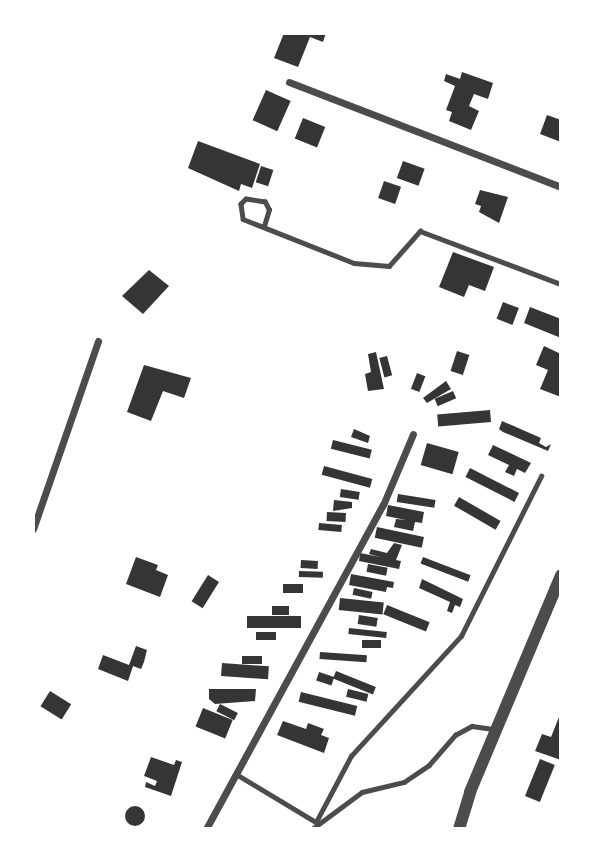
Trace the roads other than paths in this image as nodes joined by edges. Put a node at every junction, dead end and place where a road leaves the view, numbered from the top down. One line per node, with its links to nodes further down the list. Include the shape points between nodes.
1 (289, 82): 2 (street)
2 (561, 187)
3 (264, 226): 3 (lane, via 243,219 246,199 265,202 269,210); 4 (lane, via 374,268 389,266 420,231 426,231)
4 (561, 284)
5 (97, 341): 8 (street)
6 (413, 434): 11 (street, via 383,505)
7 (541, 476): 12 (lane, via 461,636 351,756)
8 (33, 529)
9 (561, 575): 10 (street)
10 (496, 730): 12 (lane, via 472,726 455,735 429,765 404,782 362,792); 15 (street)
11 (236, 773): 12 (lane); 13 (street)
12 (317, 822): 14 (lane)
13 (206, 829)
14 (312, 829)
15 (459, 829)

